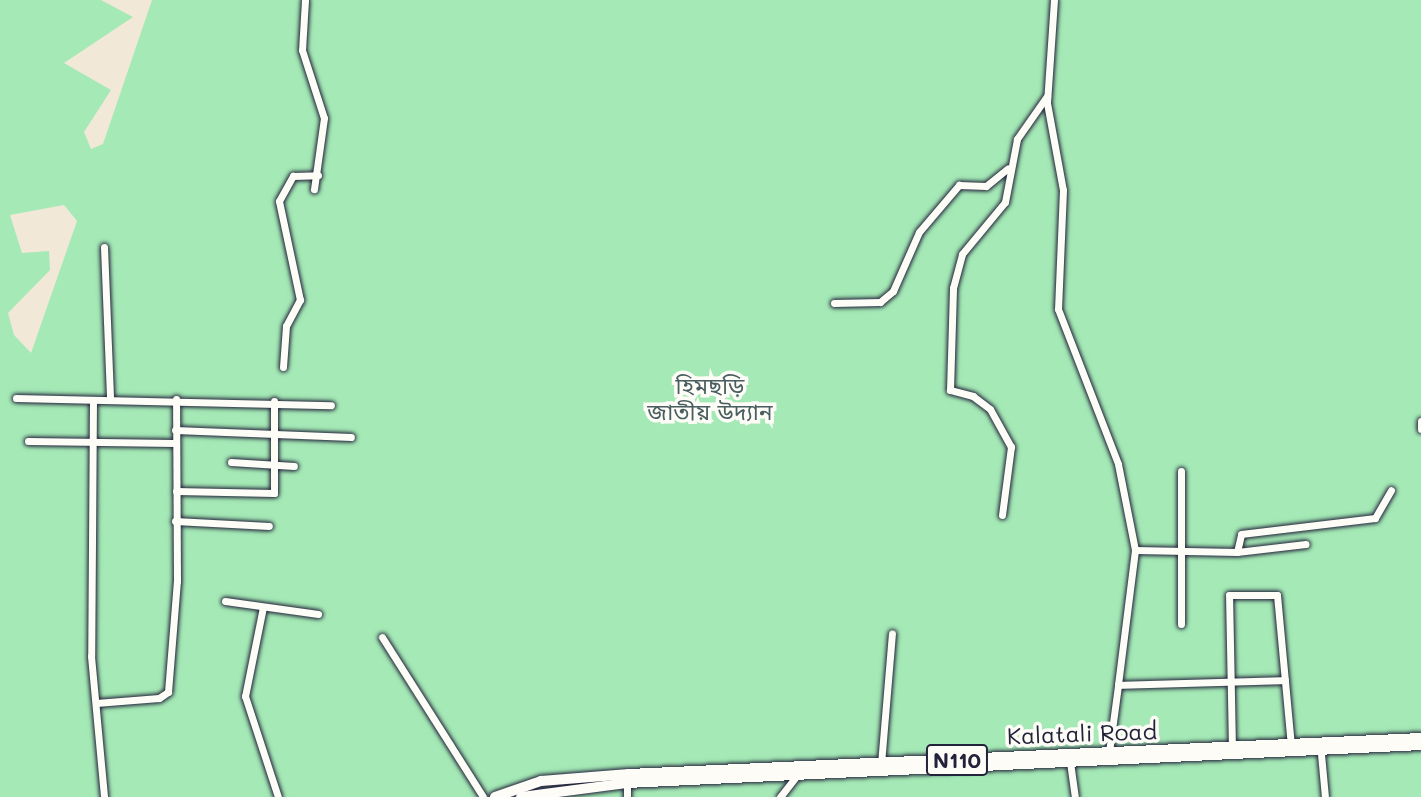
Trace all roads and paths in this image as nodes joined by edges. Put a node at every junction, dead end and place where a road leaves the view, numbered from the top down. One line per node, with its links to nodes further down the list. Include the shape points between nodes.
1 (305, 0): 5 (street, via 302,50 324,118)
2 (1054, 0): 3 (street)
3 (1047, 99): 4 (street, via 1017,138); 34 (street, via 1063,190 1058,309 1118,464)
4 (1009, 168): 8 (street, via 986,186 959,184 919,232 893,290 880,302); 30 (street, via 1005,202 956,269 953,393 963,392 990,410 1011,447)
5 (318, 175): 6 (street); 9 (street, via 293,176 279,201 300,300 286,326)
6 (314, 189)
7 (104, 247): 11 (street)
8 (834, 303)
9 (283, 367)
10 (16, 398): 13 (street)
11 (110, 399): 12 (street); 13 (street)
12 (176, 399): 14 (street); 18 (street)
13 (93, 400): 23 (street)
14 (274, 401): 15 (street); 19 (street)
15 (331, 405)
16 (1421, 421): 17 (street)
17 (1421, 429)
18 (175, 430): 19 (street); 22 (street)
19 (275, 433): 20 (street); 25 (street)
20 (351, 437)
21 (28, 441): 23 (street)
22 (175, 443): 23 (street); 29 (street)
23 (92, 444): 46 (street)
24 (232, 463): 25 (street)
25 (274, 464): 26 (street); 29 (street, via 274,493)
26 (294, 466)
27 (1181, 471): 35 (street)
28 (1391, 490): 36 (street, via 1375,518 1241,534)
29 (176, 491): 31 (street)
30 (1002, 515)
31 (175, 521): 32 (street); 46 (street, via 168,692 159,698)
32 (270, 526)
33 (1306, 544): 36 (street)
34 (1135, 550): 35 (street); 45 (street)
35 (1180, 551): 36 (street); 40 (street)
36 (1237, 552)
37 (225, 601): 38 (street)
38 (263, 607): 39 (street); 60 (street, via 245,696)
39 (318, 614)
40 (1181, 624)
41 (891, 633): 55 (street)
42 (382, 637): 61 (street)
43 (1285, 680): 44 (street); 44 (street, via 1277,595 1229,596); 48 (street)
44 (1230, 684): 45 (street); 51 (street)
45 (1118, 685): 52 (street)
46 (96, 703): 59 (street)
47 (1421, 738): 49 (highway, Kalatali Road / N110)
48 (1291, 745): 49 (highway, Kalatali Road / N110); 51 (highway, Kalatali Road / N110)
49 (1375, 745): 50 (highway, Kalatali Road / N110); 53 (highway, Kalatali Road / N110)
50 (1421, 745)
51 (1232, 749): 52 (highway, Kalatali Road / N110)
52 (1110, 752): 55 (highway, Kalatali Road / N110)
53 (1321, 754): 54 (highway, Kalatali Road / N110); 67 (street)
54 (1070, 762): 55 (highway, Kalatali Road / N110); 66 (street)
55 (880, 768): 56 (highway, Kalatali Road / N110); 57 (highway, Kalatali Road / N110)
56 (775, 773): 57 (highway, Kalatali Road / N110); 58 (highway, Kalatali Road / N110); 62 (highway, Kalatali Road / N110, via 541,781)
57 (795, 778): 65 (street)
58 (627, 783): 63 (highway, Kalatali Road / N110); 64 (street)
59 (104, 797)
60 (278, 797)
61 (483, 797)
62 (495, 797)
63 (521, 797)
64 (627, 797)
65 (780, 797)
66 (1076, 797)
67 (1325, 797)

